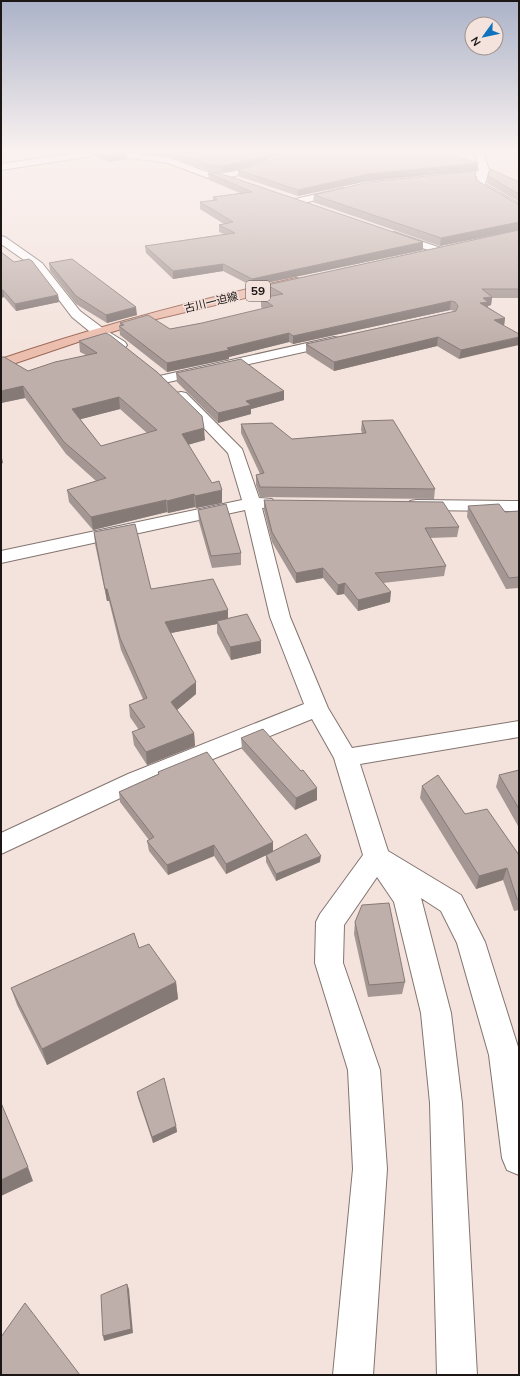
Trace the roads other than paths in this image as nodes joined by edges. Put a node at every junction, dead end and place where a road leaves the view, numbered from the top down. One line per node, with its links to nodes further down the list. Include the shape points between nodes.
1 (382, 231): 4 (street)
2 (1, 239): 7 (street, via 38,265 76,314)
3 (454, 248): 4 (main road)
4 (440, 251): 5 (main road)
5 (417, 256)
6 (308, 279): 7 (main road, 古川一迫線 / 59)
7 (99, 332): 9 (main road, 古川一迫線 / 59); 10 (street, via 117,342)
8 (349, 338): 10 (street)
9 (1, 364)
10 (150, 369): 11 (street, via 236,452)
11 (252, 503): 12 (street); 15 (street); 16 (street, via 280,617)
12 (282, 504)
13 (403, 504): 14 (street)
14 (519, 506)
15 (1, 557)
16 (316, 708): 18 (street); 19 (street, via 137,780)
17 (519, 729): 18 (street)
18 (346, 758): 20 (street)
19 (1, 844)
20 (377, 857): 21 (street, via 451,903 471,942 505,1055); 22 (street, via 330,922 329,963 364,1070 370,1169); 23 (street, via 408,898 436,1013 446,1103)
21 (519, 1158)
22 (353, 1375)
23 (457, 1375)

